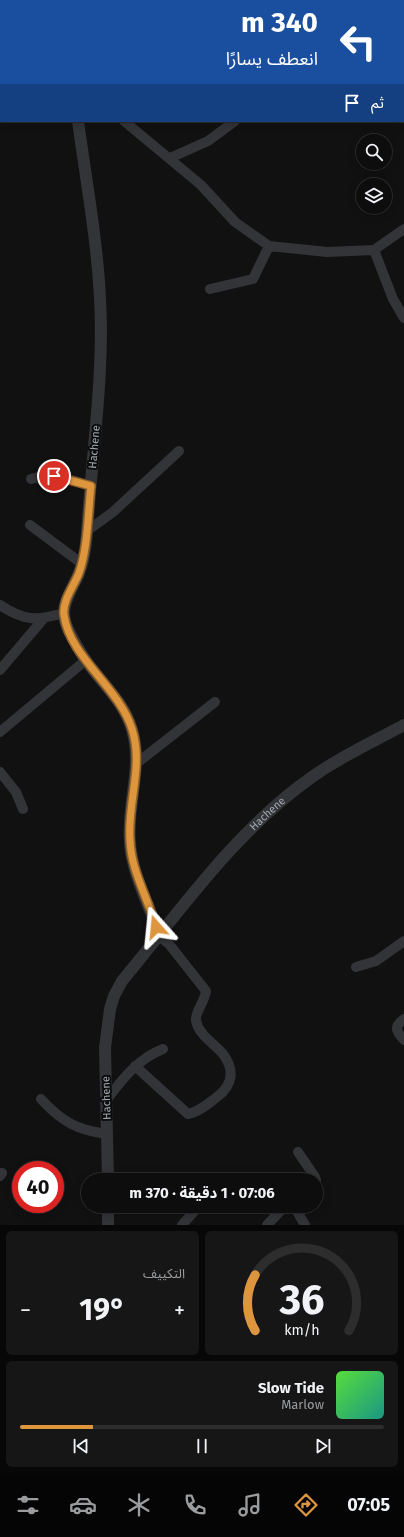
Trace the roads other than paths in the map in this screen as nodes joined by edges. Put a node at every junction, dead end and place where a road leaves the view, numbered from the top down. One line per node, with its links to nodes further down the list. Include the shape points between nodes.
1 (78, 122): 12 (street, Hachene, via 94,232 100,299 100,385)
2 (125, 122): 4 (street)
3 (234, 122): 4 (street, via 208,141)
4 (170, 158): 6 (street, via 201,185 235,222)
5 (404, 229): 7 (street)
6 (269, 246): 7 (street, via 327,252); 8 (street, via 253,279)
7 (374, 250): 9 (street, via 393,299)
8 (210, 289)
9 (404, 318)
10 (179, 451): 14 (street, via 113,512)
11 (30, 479): 12 (street, via 54,476)
12 (91, 486): 14 (street, Hachene)
13 (30, 525): 15 (street)
14 (87, 531): 15 (street, Hachene)
15 (82, 563): 17 (street, Hachene, via 65,604)
16 (0, 605): 18 (street, via 20,616)
17 (64, 614): 18 (street); 19 (street, via 69,631)
18 (44, 618): 20 (street)
19 (86, 660): 23 (street); 24 (street, via 125,712 135,741)
20 (0, 670)
21 (215, 702): 24 (street)
22 (404, 725): 27 (street, Hachene, via 328,766 266,813 239,840)
23 (0, 732)
24 (137, 764): 27 (street, via 130,823 131,853)
25 (0, 772): 26 (street, via 16,792)
26 (23, 809)
27 (159, 936): 33 (street, via 169,944 206,991 206,998 196,1018 197,1024 201,1032 223,1054 231,1078 229,1086 218,1096 188,1114); 35 (street, Hachene, via 122,981 110,1008 105,1048)
28 (404, 940): 29 (street, via 376,961)
29 (356, 967)
30 (404, 1019): 31 (street, via 398,1023 396,1030)
31 (404, 1040)
32 (163, 1049): 33 (street)
33 (135, 1066): 35 (street)
34 (41, 1099): 36 (street, via 66,1122 91,1132)
35 (105, 1102): 36 (street, Hachene)
36 (107, 1134): 38 (street, Hachene)
37 (298, 1152): 39 (street)
38 (108, 1173)
39 (312, 1173)
40 (108, 1213): 45 (street)
41 (193, 1213): 46 (street)
42 (279, 1213): 47 (street)
43 (301, 1213): 44 (street)
44 (306, 1224)
45 (108, 1225)
46 (182, 1225)
47 (268, 1225)

